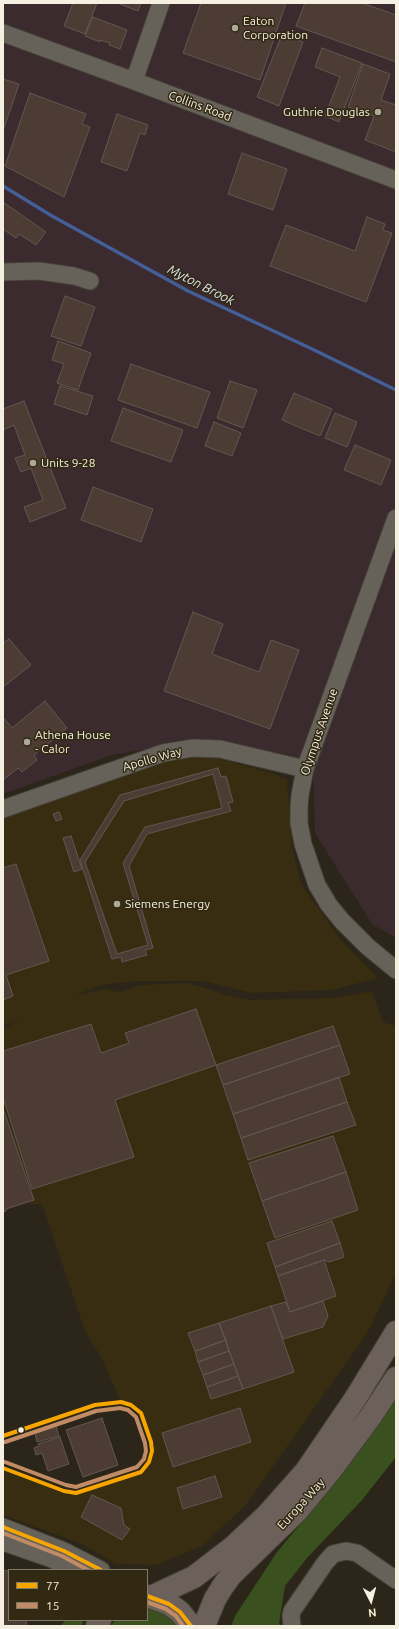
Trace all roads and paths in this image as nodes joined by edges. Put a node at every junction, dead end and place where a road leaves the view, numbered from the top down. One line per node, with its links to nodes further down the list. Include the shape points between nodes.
1 (161, 3): 3 (street)
2 (3, 33): 3 (street, Collins Road)
3 (134, 81): 4 (street, Collins Road)
4 (396, 180)
5 (3, 272): 6 (street, via 39,271)
6 (90, 281)
7 (396, 518): 8 (street, Olympus Avenue)
8 (305, 769): 9 (street, Apollo Way, via 220,749 192,748 163,753); 10 (street, Olympus Avenue, via 300,795 299,822 315,881 342,921)
9 (3, 809)
10 (396, 970)
11 (396, 1332): 18 (highway, Europa Way, via 306,1471 267,1515 233,1547 194,1577)
12 (396, 1378): 20 (highway, Europa Way, via 331,1470 298,1510 223,1586)
13 (3, 1527): 16 (street, via 64,1551)
14 (3, 1542): 15 (street, via 52,1559)
15 (69, 1569)
16 (99, 1569)
17 (396, 1580): 21 (street, via 357,1553 342,1551 333,1554 292,1611)
18 (149, 1596): 19 (highway, via 169,1604 180,1612)
19 (191, 1626)
20 (204, 1626)
21 (292, 1626)

